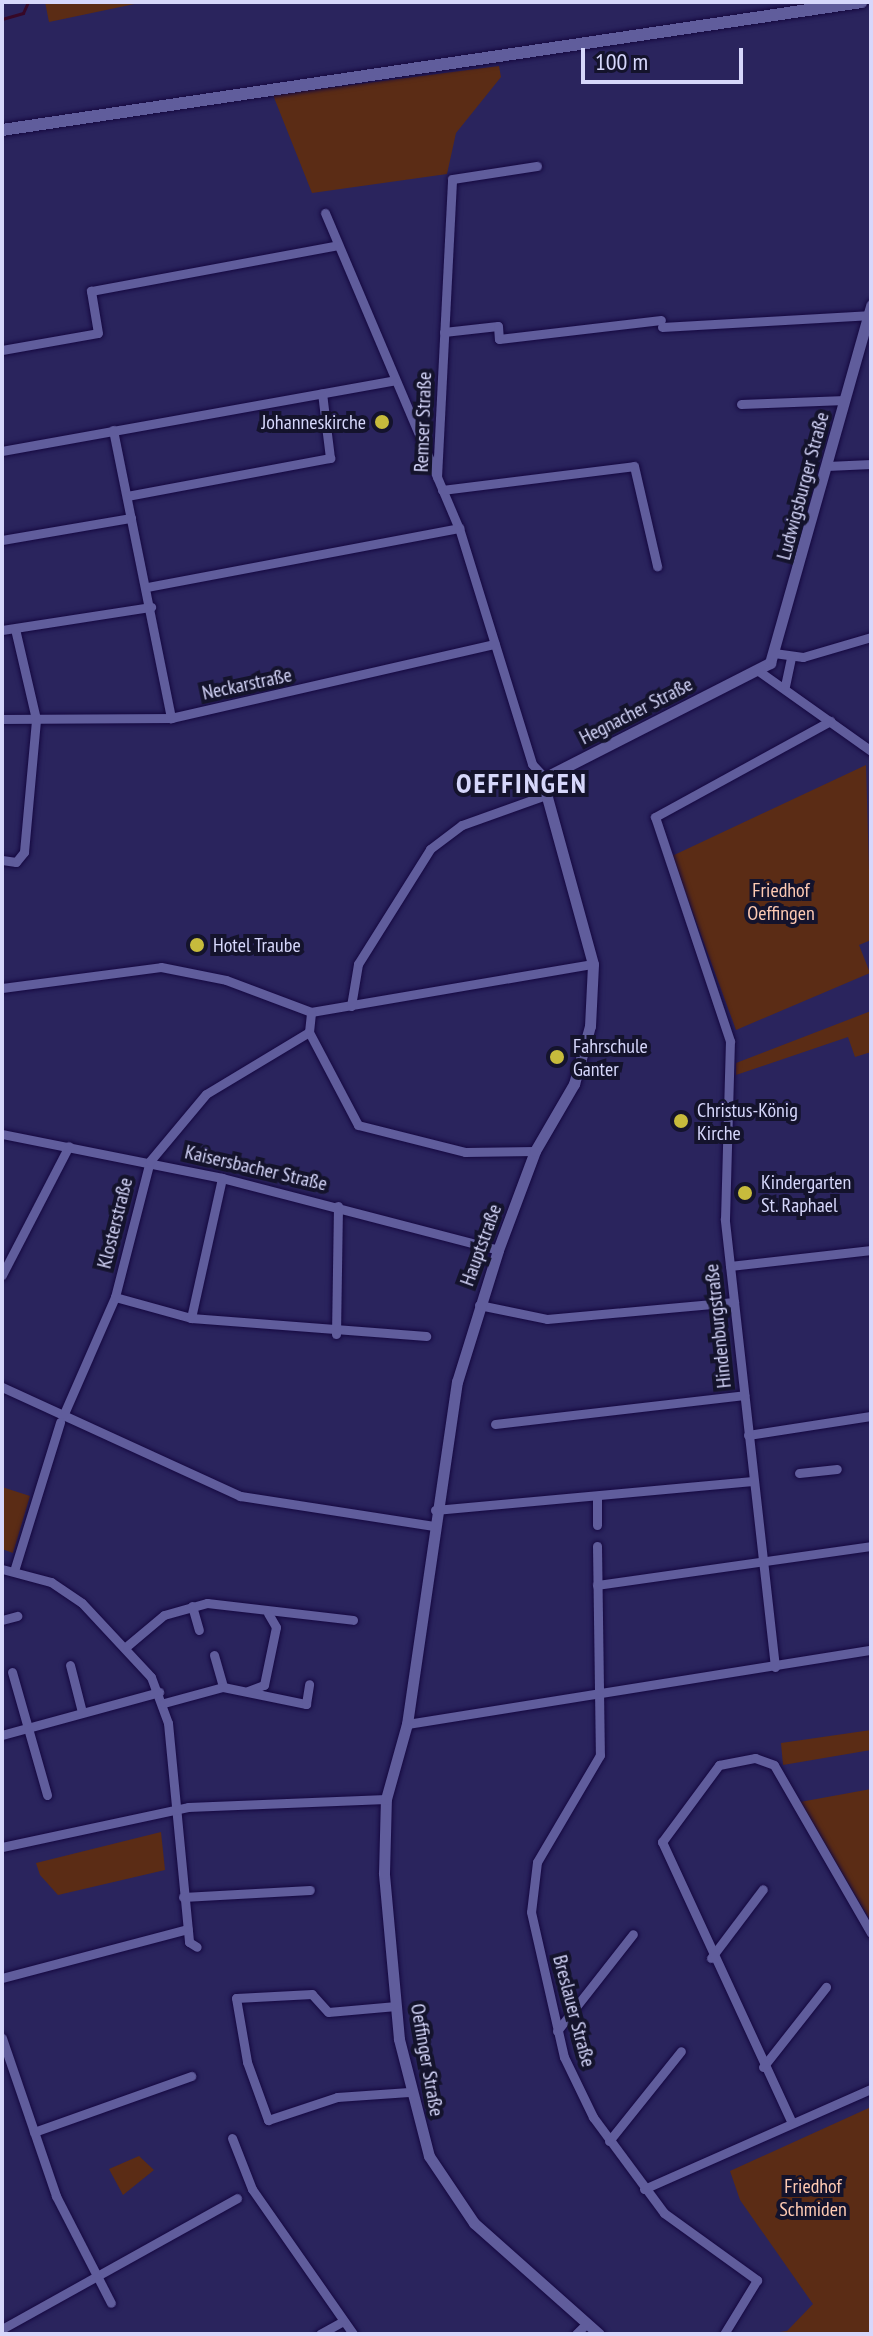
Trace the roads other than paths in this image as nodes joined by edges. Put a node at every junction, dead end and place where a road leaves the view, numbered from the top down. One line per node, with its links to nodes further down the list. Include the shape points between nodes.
1 (862, 2): 2 (main road, via 434,60)
2 (2, 130)
3 (537, 166): 7 (street, Remser Straße, via 452,179)
4 (325, 213): 5 (street)
5 (338, 245): 8 (street, via 91,291 98,333); 9 (street)
6 (870, 310): 7 (street, via 499,339 498,326); 11 (street, Ludwigsburger Straße)
7 (444, 332): 17 (street, Remser Straße)
8 (2, 350)
9 (395, 380): 10 (street); 17 (street)
10 (322, 393): 13 (street); 19 (street, via 330,458)
11 (845, 400): 12 (street); 16 (street, Ludwigsburger Straße)
12 (741, 404)
13 (113, 430): 14 (street); 19 (street)
14 (2, 451)
15 (871, 464): 16 (street)
16 (827, 466): 30 (street, Ludwigsburger Straße)
17 (437, 478): 18 (street, Remser Straße)
18 (442, 490): 21 (street, Remser Straße); 23 (street, via 634,466)
19 (127, 496): 20 (street)
20 (131, 518): 22 (street); 24 (street)
21 (459, 528): 24 (street); 29 (street, Remser Straße)
22 (2, 540)
23 (657, 566)
24 (147, 587): 25 (street)
25 (151, 607): 26 (street); 34 (street)
26 (15, 629): 27 (street); 36 (street)
27 (2, 630)
28 (871, 637): 31 (street)
29 (495, 644): 34 (street, Neckarstraße); 39 (street, Remser Straße, via 532,764)
30 (774, 653): 31 (street); 32 (street, Ludwigsburger Straße)
31 (791, 658): 33 (street)
32 (760, 672): 33 (street); 39 (street, Hegnacher Straße)
33 (785, 686): 37 (street)
34 (171, 718): 36 (street, Neckarstraße)
35 (2, 719): 36 (street, Neckarstraße)
36 (36, 719): 41 (street, via 19,860)
37 (830, 721): 38 (street); 55 (street, Hindenburgstraße, via 655,817 730,1041)
38 (871, 751)
39 (546, 779): 40 (street)
40 (543, 796): 42 (street, Hauptstraße); 44 (street, via 462,825 430,849 358,964)
41 (2, 860)
42 (593, 964): 44 (street); 49 (street, Hauptstraße, via 586,1049)
43 (2, 988): 45 (street, via 161,967 226,980)
44 (351, 1006): 45 (street)
45 (311, 1012): 46 (street)
46 (309, 1032): 49 (street, via 358,1125 465,1152); 50 (street, Klosterstraße, via 206,1094)
47 (2, 1134): 48 (street, Kaisersbacher Straße)
48 (69, 1146): 50 (street, Kaisersbacher Straße); 56 (street)
49 (535, 1151): 53 (street, Hauptstraße)
50 (150, 1161): 51 (street, Kaisersbacher Straße); 57 (street, Klosterstraße)
51 (222, 1178): 52 (street, Kaisersbacher Straße); 60 (street)
52 (338, 1206): 53 (street, Kaisersbacher Straße); 61 (street)
53 (498, 1250): 59 (street, Hauptstraße)
54 (871, 1250): 55 (street)
55 (730, 1266): 58 (street, Hindenburgstraße)
56 (2, 1275)
57 (115, 1297): 60 (street); 66 (street, Klosterstraße)
58 (734, 1302): 59 (street, via 547,1319); 64 (street, Hindenburgstraße)
59 (479, 1305): 73 (street, Hauptstraße, via 457,1382)
60 (191, 1318): 61 (street)
61 (336, 1334): 62 (street)
62 (426, 1336)
63 (2, 1387): 66 (street)
64 (744, 1395): 67 (street); 68 (street, Hindenburgstraße)
65 (871, 1416): 68 (street)
66 (61, 1419): 75 (street, via 240,1496); 80 (street, Klosterstraße)
67 (495, 1424)
68 (748, 1435): 71 (street, Hindenburgstraße)
69 (837, 1469): 70 (street)
70 (799, 1473)
71 (753, 1481): 72 (street); 78 (street, Hindenburgstraße)
72 (597, 1498): 73 (street); 74 (street)
73 (435, 1510): 75 (street, Hauptstraße)
74 (597, 1525)
75 (433, 1526): 101 (street, Hauptstraße)
76 (597, 1546): 81 (street, Breslauer Straße)
77 (871, 1546): 78 (street)
78 (764, 1564): 81 (street); 92 (street, Hindenburgstraße)
79 (2, 1569): 80 (street)
80 (14, 1571): 88 (street, via 64,1590)
81 (597, 1585): 98 (street, Breslauer Straße)
82 (192, 1606): 83 (street); 87 (street); 88 (street, via 164,1615)
83 (268, 1613): 86 (street, via 281,1607); 97 (street, via 276,1627 264,1685)
84 (17, 1616): 85 (street)
85 (2, 1620)
86 (353, 1620)
87 (199, 1630)
88 (127, 1646): 96 (street)
89 (871, 1650): 92 (street)
90 (214, 1655): 95 (street)
91 (70, 1665): 100 (street)
92 (775, 1667): 98 (street)
93 (12, 1672): 102 (street)
94 (309, 1684): 97 (street, via 306,1704)
95 (223, 1687): 97 (street); 99 (street)
96 (159, 1692): 99 (street); 100 (street)
97 (247, 1692)
98 (595, 1696): 101 (street); 119 (street, Breslauer Straße, via 600,1755 537,1862 529,1893)
99 (164, 1703): 106 (street)
100 (82, 1712): 102 (street)
101 (407, 1724): 105 (street, Oeffinger Straße)
102 (30, 1728): 103 (street); 104 (street)
103 (2, 1735)
104 (47, 1795)
105 (386, 1799): 106 (street); 118 (street, Oeffinger Straße, via 384,1873)
106 (176, 1808): 107 (street); 110 (street)
107 (2, 1847)
108 (763, 1889): 115 (street)
109 (310, 1890): 110 (street)
110 (183, 1897): 111 (street)
111 (188, 1929): 114 (street); 116 (street)
112 (871, 1933): 115 (street, via 774,1765 755,1758 719,1765 662,1842)
113 (633, 1934): 119 (street)
114 (197, 1947)
115 (711, 1958): 122 (street)
116 (2, 1978)
117 (826, 1987): 122 (street)
118 (396, 2006): 125 (street, Oeffinger Straße); 125 (street, via 321,2009 312,1994 236,1998 247,2062 268,2120 337,2097)
119 (557, 2031): 129 (street, Breslauer Straße, via 578,2088)
120 (2, 2038): 127 (street)
121 (681, 2051): 129 (street)
122 (763, 2067): 126 (street)
123 (191, 2076): 127 (street)
124 (871, 2089): 126 (street)
125 (409, 2092): 135 (street, Oeffinger Straße, via 449,2192)
126 (792, 2123): 130 (street)
127 (34, 2132): 132 (street)
128 (232, 2138): 134 (street, via 252,2189)
129 (609, 2141): 130 (street, Breslauer Straße)
130 (644, 2189): 141 (street, Breslauer Straße, via 697,2241 757,2280)
131 (237, 2198): 132 (street)
132 (96, 2278): 133 (street); 136 (street)
133 (111, 2303)
134 (343, 2321): 137 (street); 138 (street)
135 (586, 2324): 139 (street); 140 (street, Oeffinger Straße)
136 (2, 2329)
137 (320, 2334)
138 (353, 2334)
139 (576, 2334)
140 (599, 2334)
141 (724, 2334)

